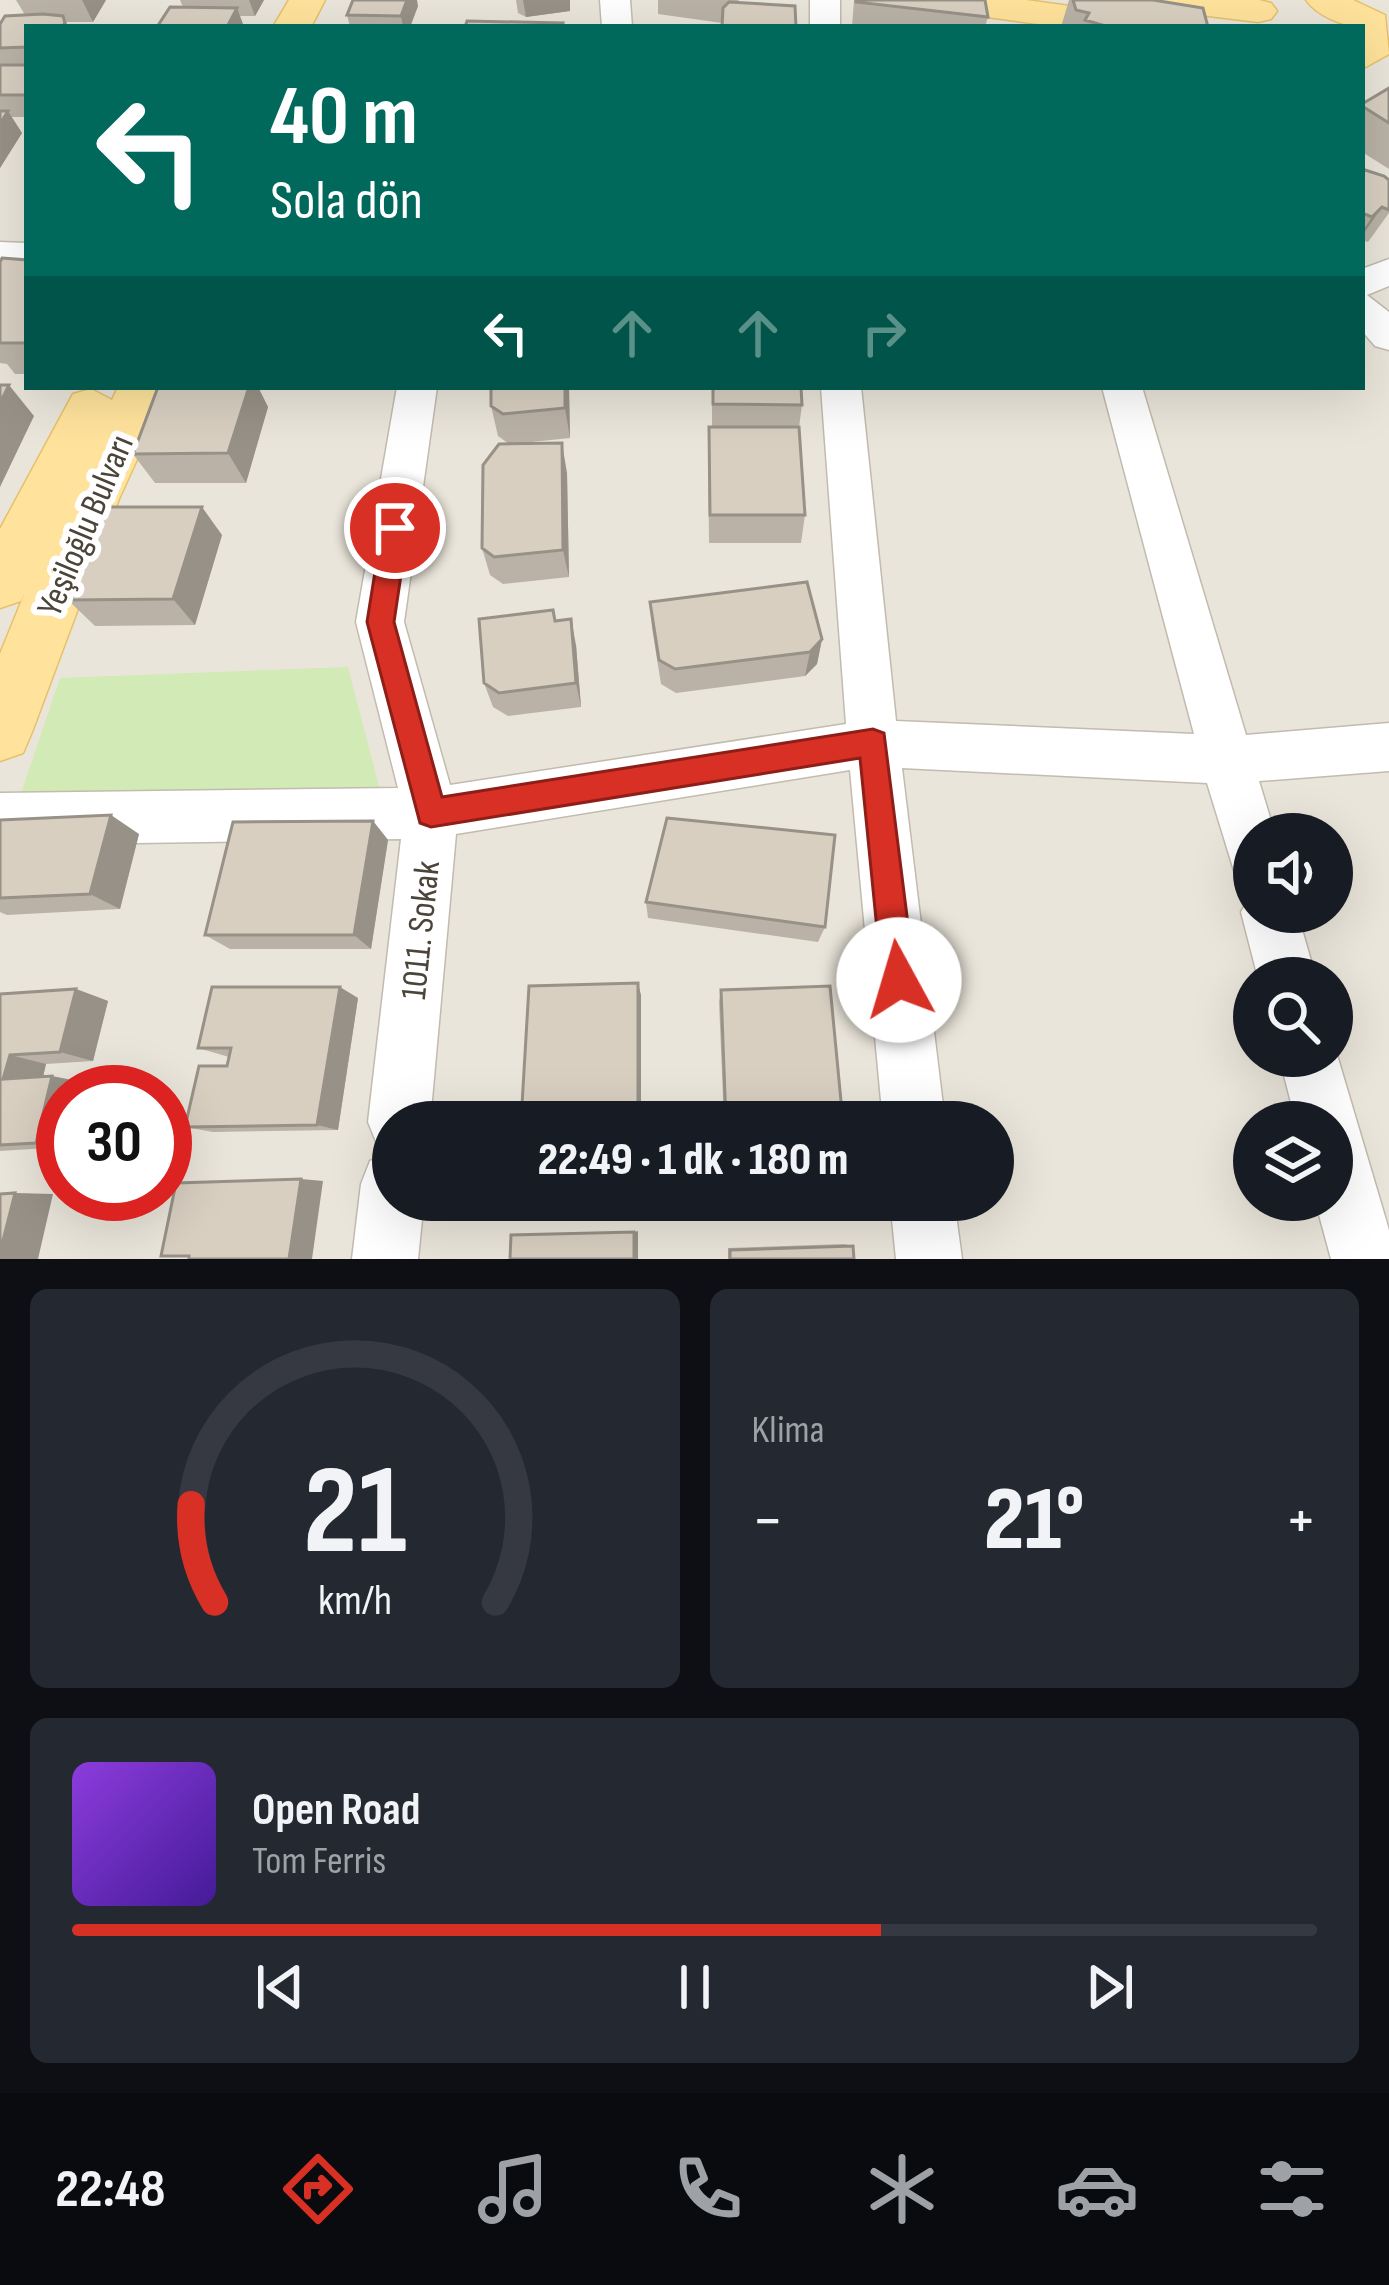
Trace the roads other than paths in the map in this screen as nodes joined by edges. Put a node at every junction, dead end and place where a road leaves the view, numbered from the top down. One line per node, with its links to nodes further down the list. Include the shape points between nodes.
1 (944, 0): 4 (main road)
2 (1166, 0): 3 (main road)
3 (1263, 9)
4 (1035, 19): 5 (main road)
5 (1102, 24)
6 (1365, 310): 7 (street)
7 (1389, 336)
8 (100, 390): 13 (main road, Yeşiloğlu Bulvarı)
9 (143, 390): 14 (main road, Yeşiloğlu Bulvarı)
10 (417, 390): 18 (street, 1011. Sokak, via 380,622)
11 (841, 390): 15 (street)
12 (1123, 390): 17 (street)
13 (0, 584)
14 (0, 732)
15 (873, 742): 17 (street); 18 (street); 22 (street)
16 (1389, 747): 17 (street)
17 (1227, 760): 19 (street)
18 (431, 813): 20 (street); 21 (street, 1011. Sokak)
19 (1242, 813)
20 (0, 819)
21 (401, 1101)
22 (912, 1101)
23 (1353, 1219): 28 (street)
24 (390, 1221): 26 (street)
25 (924, 1221): 27 (street)
26 (386, 1259)
27 (929, 1259)
28 (1364, 1259)

